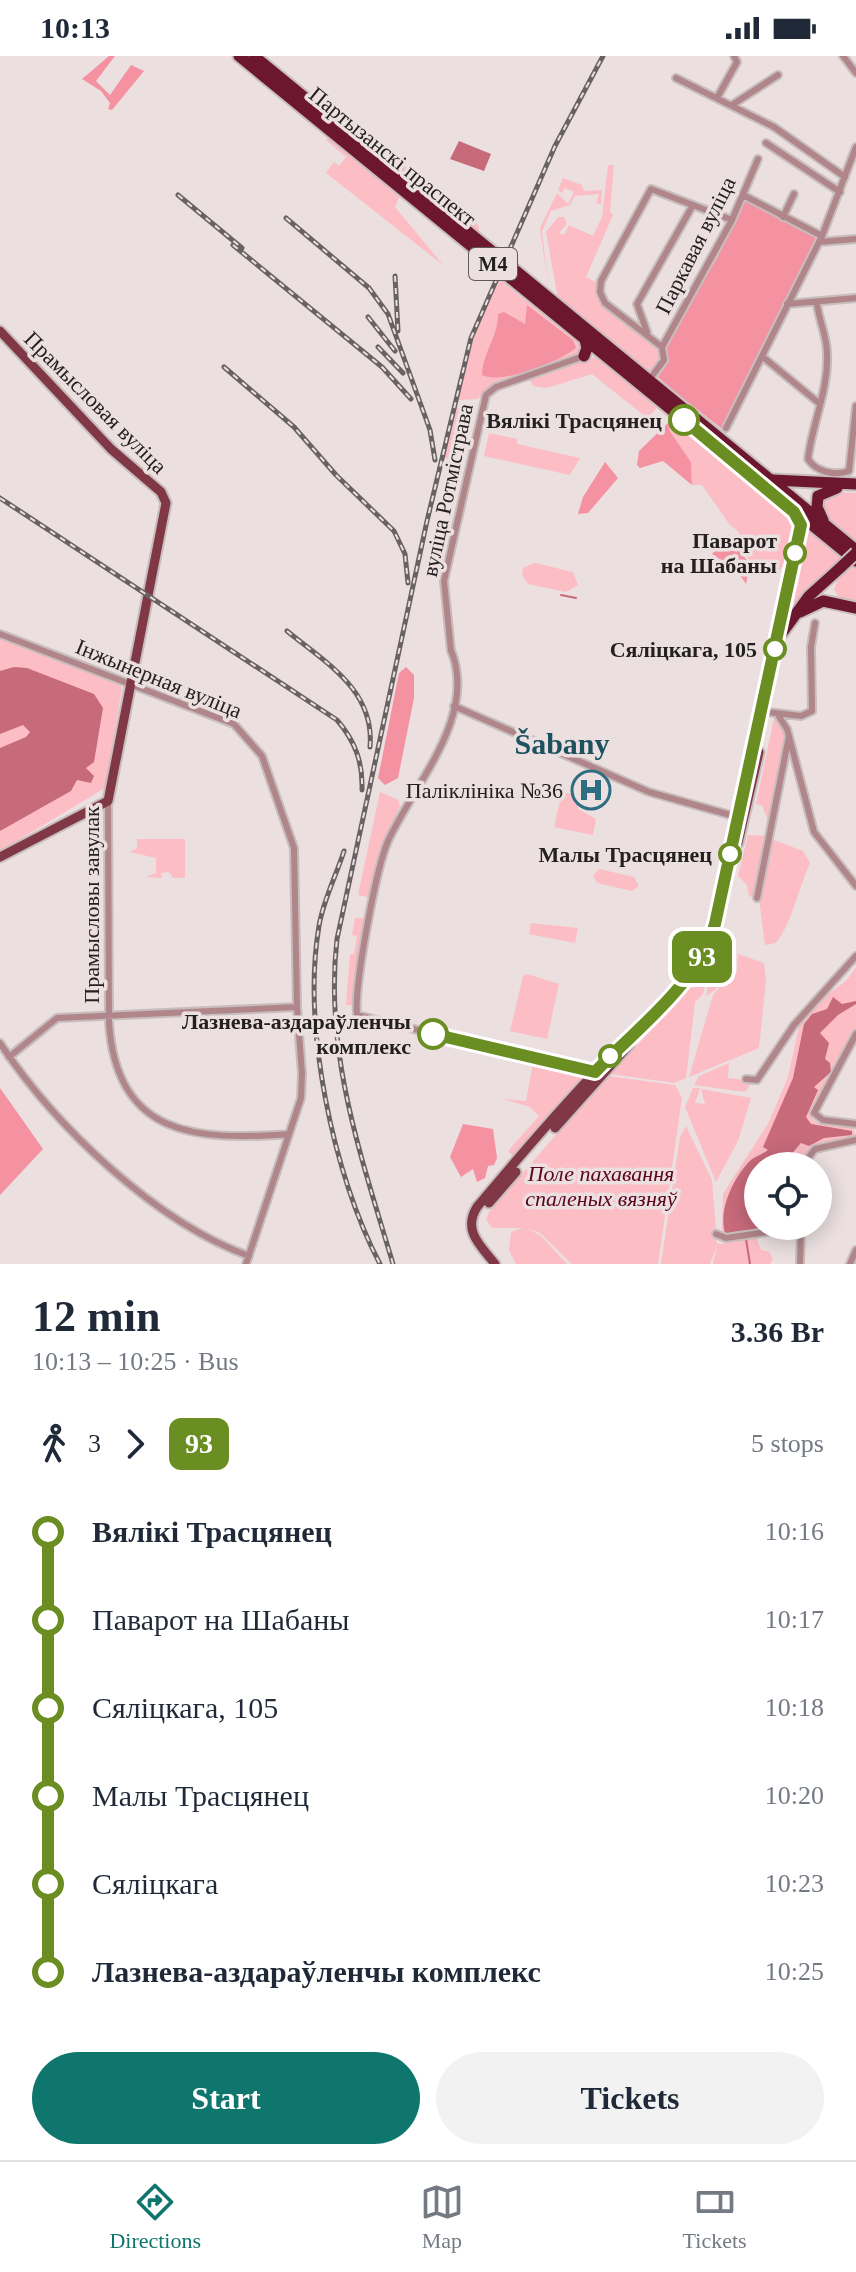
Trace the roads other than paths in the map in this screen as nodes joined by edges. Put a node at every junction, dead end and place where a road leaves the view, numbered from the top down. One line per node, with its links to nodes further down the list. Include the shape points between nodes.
1 (239, 56): 27 (highway, Партызанскі праспект / М4)
2 (256, 56): 32 (highway, Партызанскі праспект / М4)
3 (734, 56): 8 (street, via 737,62)
4 (843, 56): 5 (street)
5 (856, 73)
6 (778, 75): 9 (street)
7 (676, 78): 8 (street)
8 (717, 98): 9 (street)
9 (732, 105): 13 (street, via 796,140)
10 (766, 143): 14 (street)
11 (856, 147): 13 (street)
12 (758, 159): 16 (street, Паркавая вуліца)
13 (846, 177): 14 (street)
14 (840, 192): 20 (street)
15 (794, 194): 18 (street)
16 (743, 195): 18 (street); 19 (street, Паркавая вуліца)
17 (693, 205): 19 (street); 26 (street, via 637,304); 26 (street, via 651,189 601,281 605,303)
18 (783, 217): 20 (street)
19 (732, 220): 28 (street, Паркавая вуліца)
20 (820, 239): 21 (street); 23 (street)
21 (856, 239)
22 (856, 298): 24 (street)
23 (787, 304): 24 (street); 31 (street)
24 (817, 304): 33 (street, via 827,353)
25 (0, 331): 40 (main road, Прамысловая вуліца, via 101,439)
26 (649, 335): 28 (street)
27 (585, 340): 29 (highway, Партызанскі праспект / М4); 30 (highway)
28 (662, 347): 32 (street, Паркавая вуліца, via 664,360)
29 (602, 355): 30 (highway); 32 (highway, Партызанскі праспект / М4)
30 (584, 356): 51 (street, вуліца Ротмістрава, via 486,395 444,581)
31 (763, 357): 33 (street); 35 (street)
32 (648, 383): 36 (highway, Партызанскі праспект / М4); 41 (highway, Партызанскі праспект / М4)
33 (820, 404): 34 (street, via 808,459 820,470 845,473 851,466)
34 (856, 406)
35 (726, 428): 36 (highway); 37 (highway)
36 (711, 431): 37 (highway, Партызанскі праспект / М4)
37 (727, 443): 38 (highway, Партызанскі праспект / М4)
38 (770, 479): 39 (highway); 42 (highway, Партызанскі праспект / М4)
39 (856, 486): 42 (highway, via 821,492 817,507)
40 (166, 498): 50 (main road, Прамысловы завулак)
41 (794, 512): 43 (highway, Партызанскі праспект / М4); 49 (highway, via 800,530)
42 (825, 524): 43 (highway, Партызанскі праспект / М4)
43 (856, 556): 44 (highway, bridge)
44 (839, 572): 45 (highway, via 831,587 835,597); 46 (highway); 49 (highway, via 795,612)
45 (856, 606): 46 (highway, via 819,601)
46 (797, 614): 49 (highway)
47 (815, 623): 52 (street, via 813,709 808,714)
48 (0, 634): 50 (street, Інжынерная вуліца)
49 (776, 655): 52 (main road)
50 (131, 683): 54 (main road, Прамысловы завулак); 60 (street, Інжынерная вуліца, via 237,725 262,756 294,848)
51 (454, 706): 55 (street, via 649,792); 65 (street, вуліца Ротмістрава, via 448,728 386,846 361,961 361,1017)
52 (775, 714): 53 (street); 55 (main road)
53 (789, 736): 57 (street, via 814,832); 58 (street)
54 (105, 802): 56 (main road); 61 (street, Прамысловы завулак)
55 (740, 818): 65 (main road, via 718,931 706,960)
56 (0, 855)
57 (856, 886)
58 (757, 898)
59 (856, 956): 66 (street, via 794,1025 757,1080)
60 (297, 1007): 61 (street); 68 (street, Інжынерная вуліца, via 302,1092)
61 (109, 1016): 64 (street, via 54,1019); 68 (street, Прамысловы завулак, via 118,1072 156,1118 199,1135)
62 (856, 1034): 67 (street, via 814,1113 819,1119)
63 (0, 1043): 64 (street)
64 (9, 1057): 75 (street, via 56,1116 107,1165 164,1208)
65 (597, 1074): 77 (main road, via 471,1220 472,1235)
66 (746, 1079)
67 (856, 1124)
68 (289, 1134): 75 (street, Інжынерная вуліца)
69 (853, 1140): 70 (street)
70 (813, 1152)
71 (716, 1234): 72 (street)
72 (744, 1235)
73 (801, 1240): 78 (street)
74 (856, 1250): 79 (street)
75 (249, 1256): 76 (street, Інжынерная вуліца)
76 (246, 1264)
77 (495, 1264)
78 (800, 1264)
79 (850, 1264)

